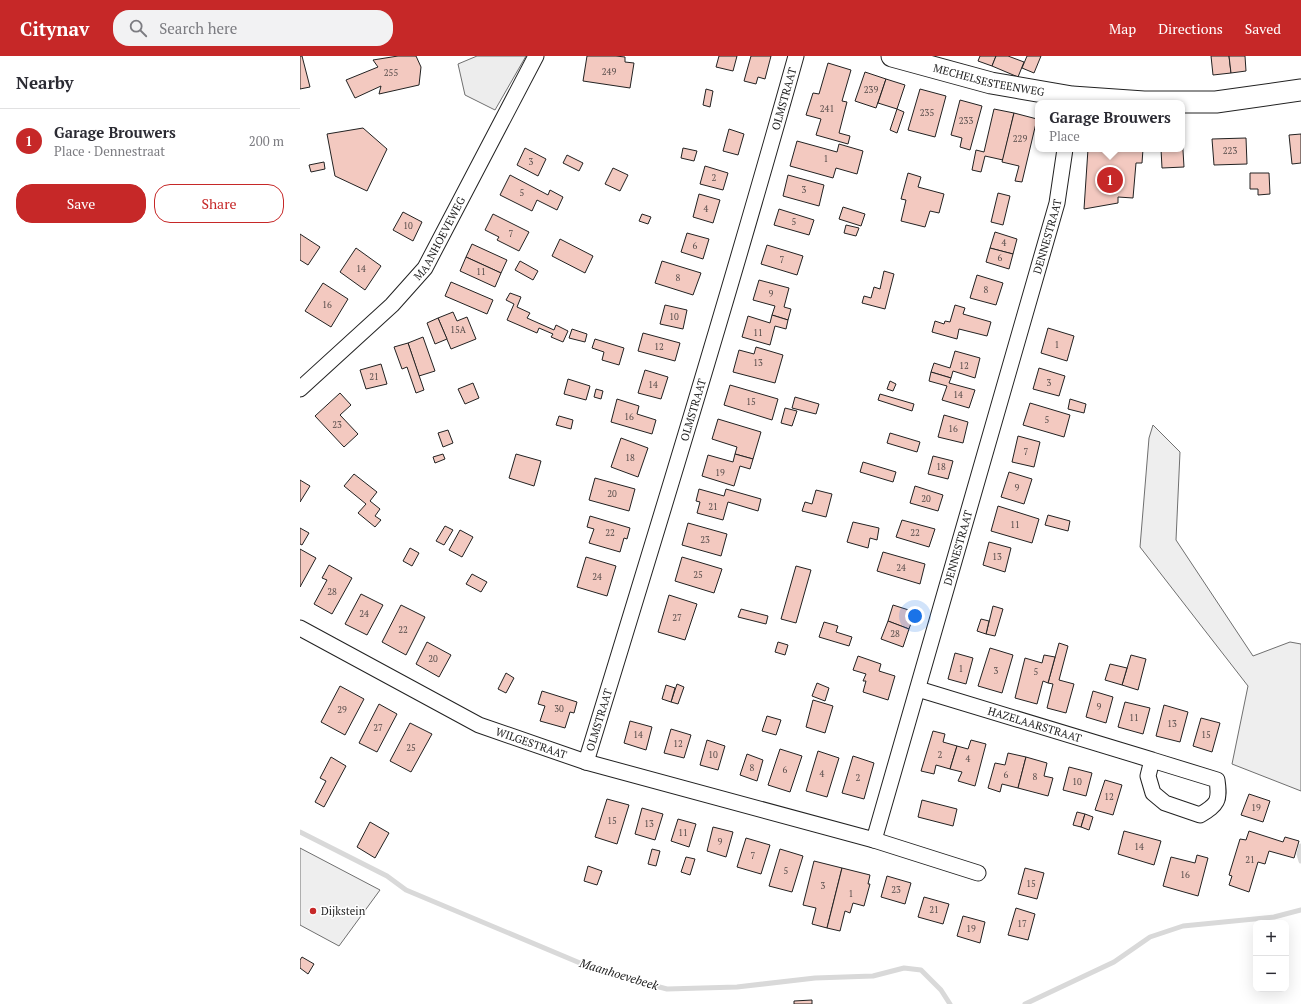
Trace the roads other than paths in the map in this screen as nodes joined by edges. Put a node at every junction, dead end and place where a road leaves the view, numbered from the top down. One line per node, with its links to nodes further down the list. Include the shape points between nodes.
1 (536, 56): 8 (street, MAANHOEVEWEG, via 425,268 392,305)
2 (796, 56): 12 (street, OLMSTRAAT, via 698,397)
3 (892, 56): 5 (main road, MECHELSESTEENWEG, via 991,83)
4 (1301, 90): 6 (main road, MECHELSESTEENWEG, via 1216,102)
5 (1072, 100)
6 (1185, 102)
7 (1065, 152): 10 (street, DENNESTRAAT, via 1058,203)
8 (300, 389)
9 (300, 628): 12 (street, WILGESTRAAT, via 479,725)
10 (918, 689): 11 (street, HAZELAARSTRAAT); 13 (street, DENNESTRAAT)
11 (1152, 760): 11 (street, HAZELAARSTRAAT, via 1217,780 1219,794 1214,807 1200,815 1165,803 1153,793 1148,776)
12 (586, 762): 13 (street, WILGESTRAAT)
13 (874, 840): 14 (street)
14 (978, 873)

